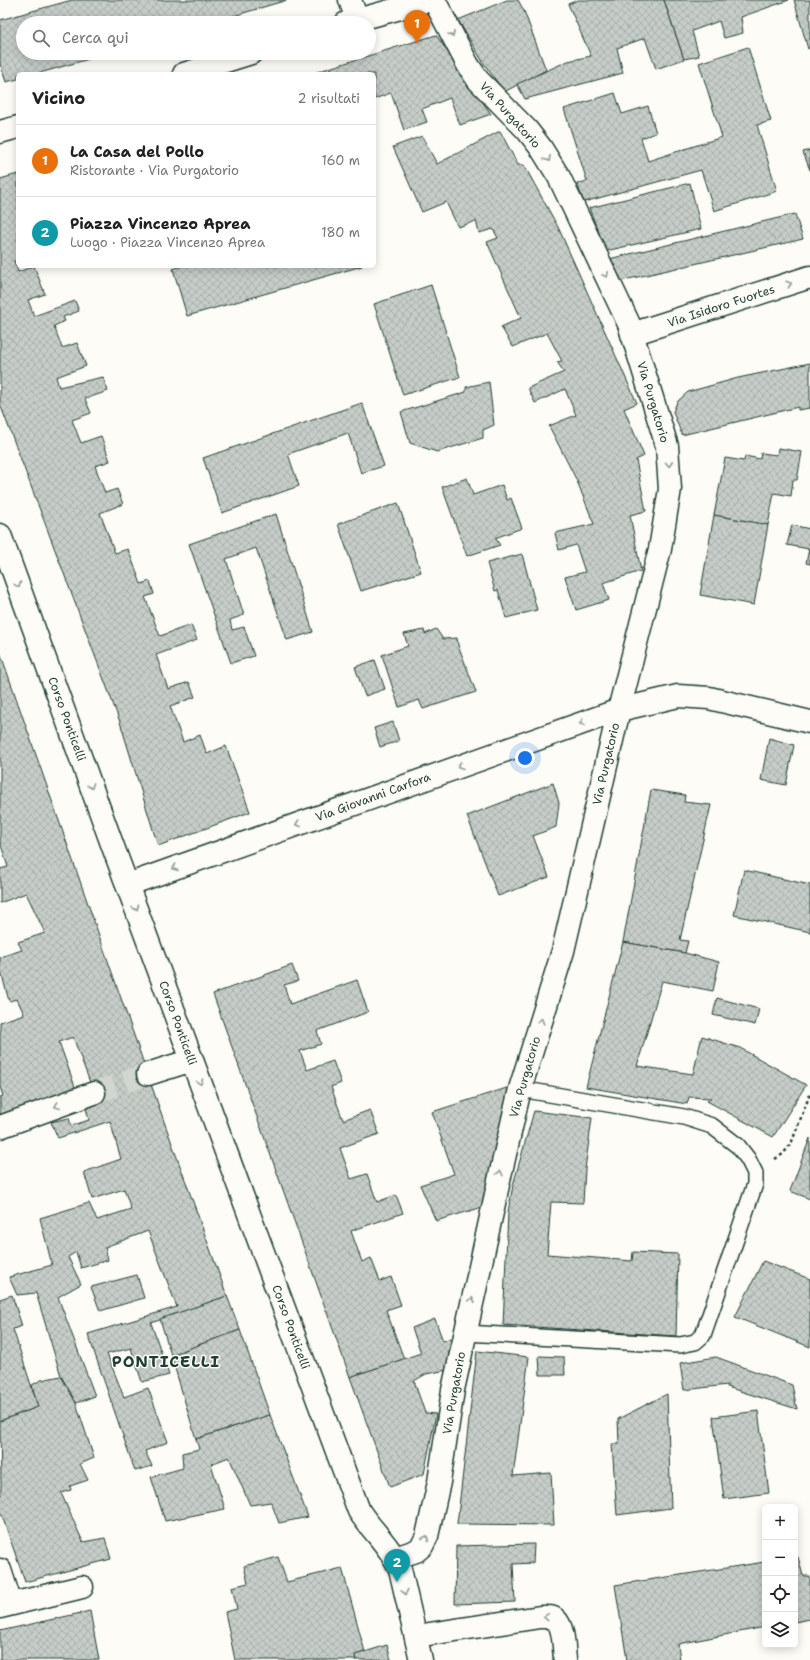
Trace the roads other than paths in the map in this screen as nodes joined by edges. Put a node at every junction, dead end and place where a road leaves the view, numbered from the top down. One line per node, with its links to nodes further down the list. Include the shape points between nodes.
1 (430, 0): 3 (street)
2 (434, 0): 9 (street, Via Purgatorio, one-way to 9, via 478,80 527,130 559,177)
3 (351, 14)
4 (229, 60): 5 (street)
5 (190, 72)
6 (16, 127): 7 (street)
7 (0, 132)
8 (810, 277): 9 (street, Via Isidoro Fuortes, one-way to 8)
9 (632, 334): 11 (street, Via Purgatorio, one-way to 11, via 667,446 670,489 660,549)
10 (0, 535): 13 (street, Corso Ponticelli, one-way to 13)
11 (619, 710): 12 (street, Via Giovanni Carfora, via 678,696 709,698); 13 (street, Via Giovanni Carfora, one-way to 13); 16 (street, Via Purgatorio, one-way to 11, via 563,952)
12 (810, 722)
13 (127, 885): 14 (street, Corso Ponticelli, one-way to 14)
14 (192, 1060): 15 (street); 20 (street, Corso Ponticelli, one-way to 20, via 359,1511)
15 (148, 1074)
16 (520, 1089): 19 (street, Via Purgatorio, one-way to 16); 19 (lane, via 684,1117 712,1126 738,1146 748,1159 756,1173 756,1184 703,1335 695,1342 680,1345)
17 (94, 1093): 18 (street, one-way to 18)
18 (0, 1127)
19 (465, 1333): 20 (street, Via Purgatorio, one-way to 19, via 416,1551 427,1536)
20 (395, 1558): 24 (street, Corso Ponticelli, one-way to 24)
21 (0, 1570): 23 (street)
22 (82, 1587): 23 (street)
23 (6, 1605)
24 (416, 1636): 25 (street, Corso Ponticelli); 26 (street, one-way to 24, via 561,1627 555,1619 549,1617)
25 (421, 1660)
26 (565, 1660)

